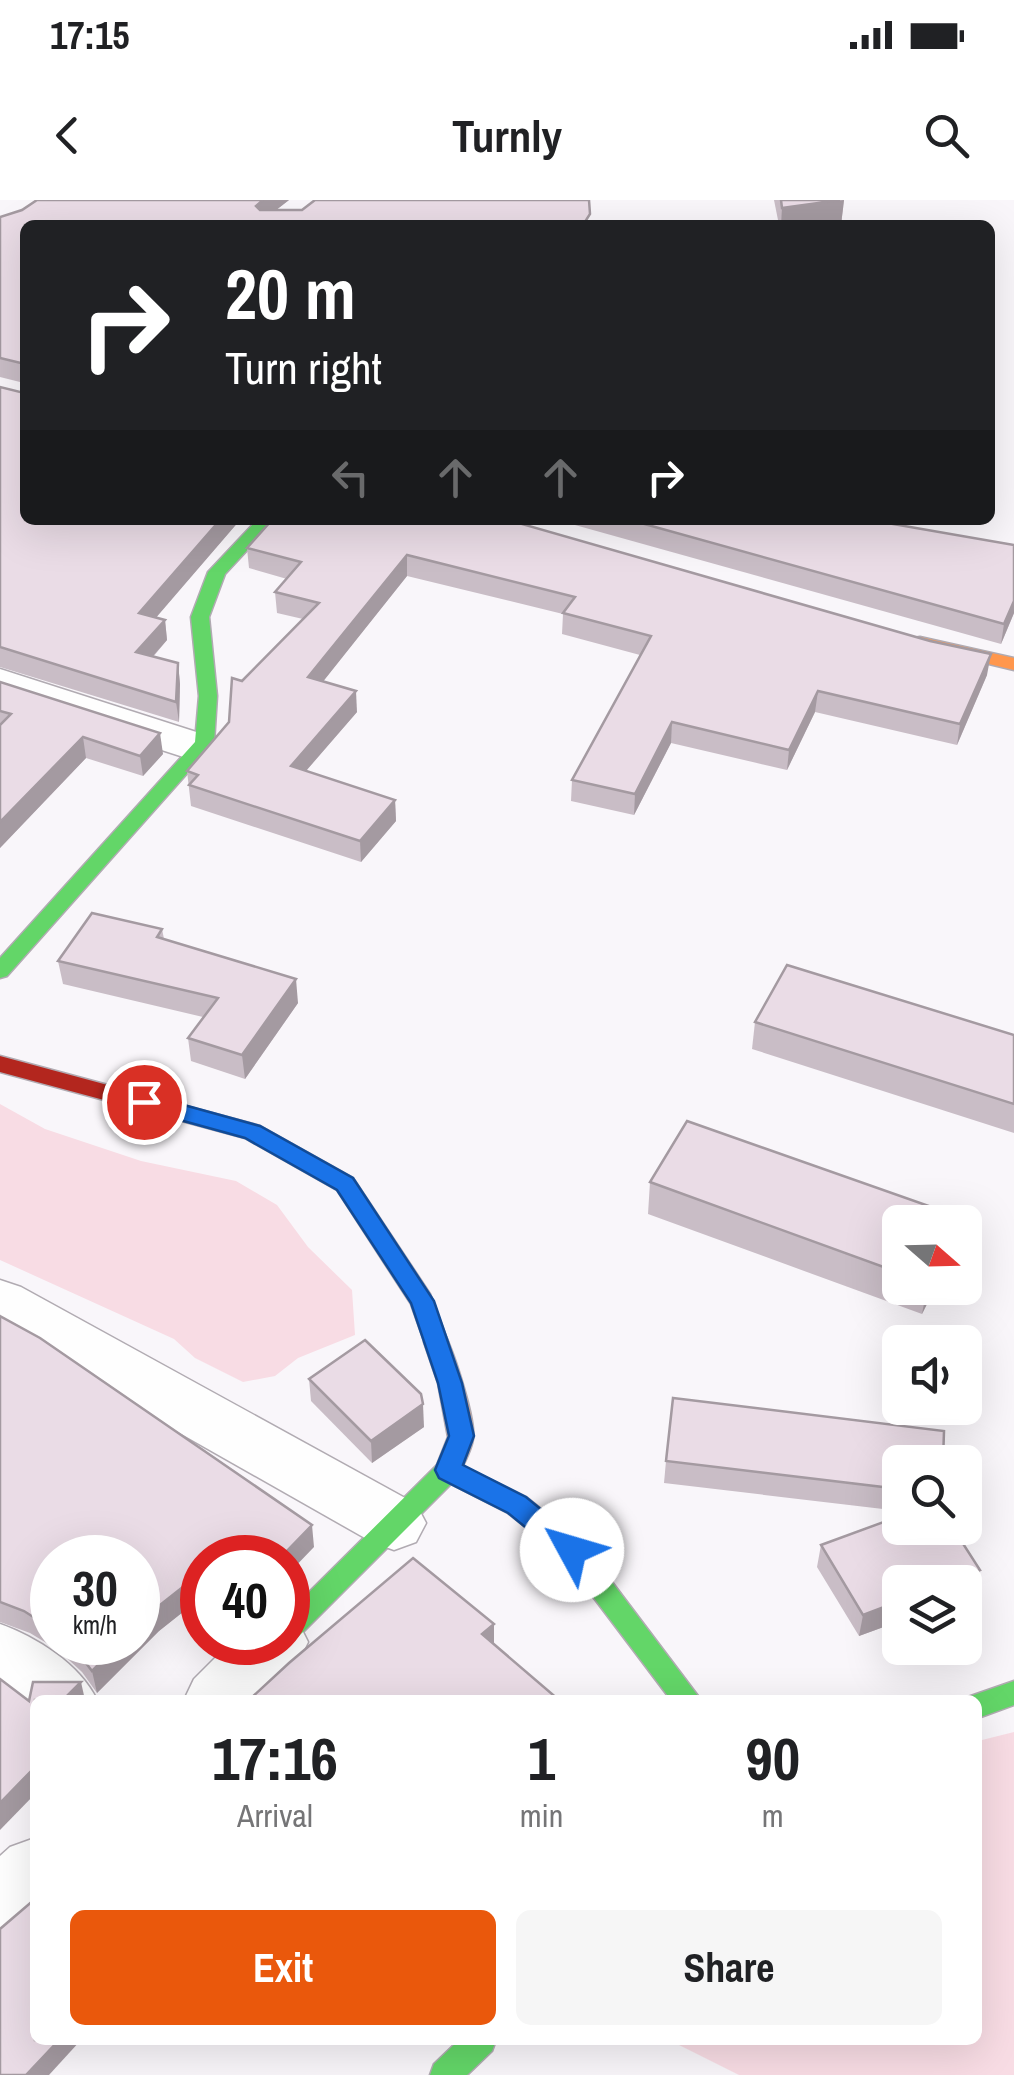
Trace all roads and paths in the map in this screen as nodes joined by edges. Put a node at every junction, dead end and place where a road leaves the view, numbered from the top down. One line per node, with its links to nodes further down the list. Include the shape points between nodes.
1 (261, 525): 5 (street, via 217,572 200,617 208,696 207,734)
2 (897, 635): 3 (street)
3 (1014, 664)
4 (0, 683): 5 (street)
5 (199, 748): 6 (street)
6 (0, 971)
7 (0, 1064): 9 (street, via 252,1132 345,1184 422,1301 461,1436)
8 (0, 1303): 10 (street)
9 (448, 1470): 10 (street); 17 (street, via 517,1505 572,1550)
10 (394, 1523): 11 (street)
11 (310, 1608)
12 (0, 1653): 15 (street)
13 (252, 1665): 16 (street)
14 (1014, 1694): 18 (street)
15 (56, 1695)
16 (223, 1695)
17 (683, 1695)
18 (982, 1705)
19 (30, 1876): 20 (street)
20 (0, 1903)
21 (476, 2045): 22 (street)
22 (445, 2075)

